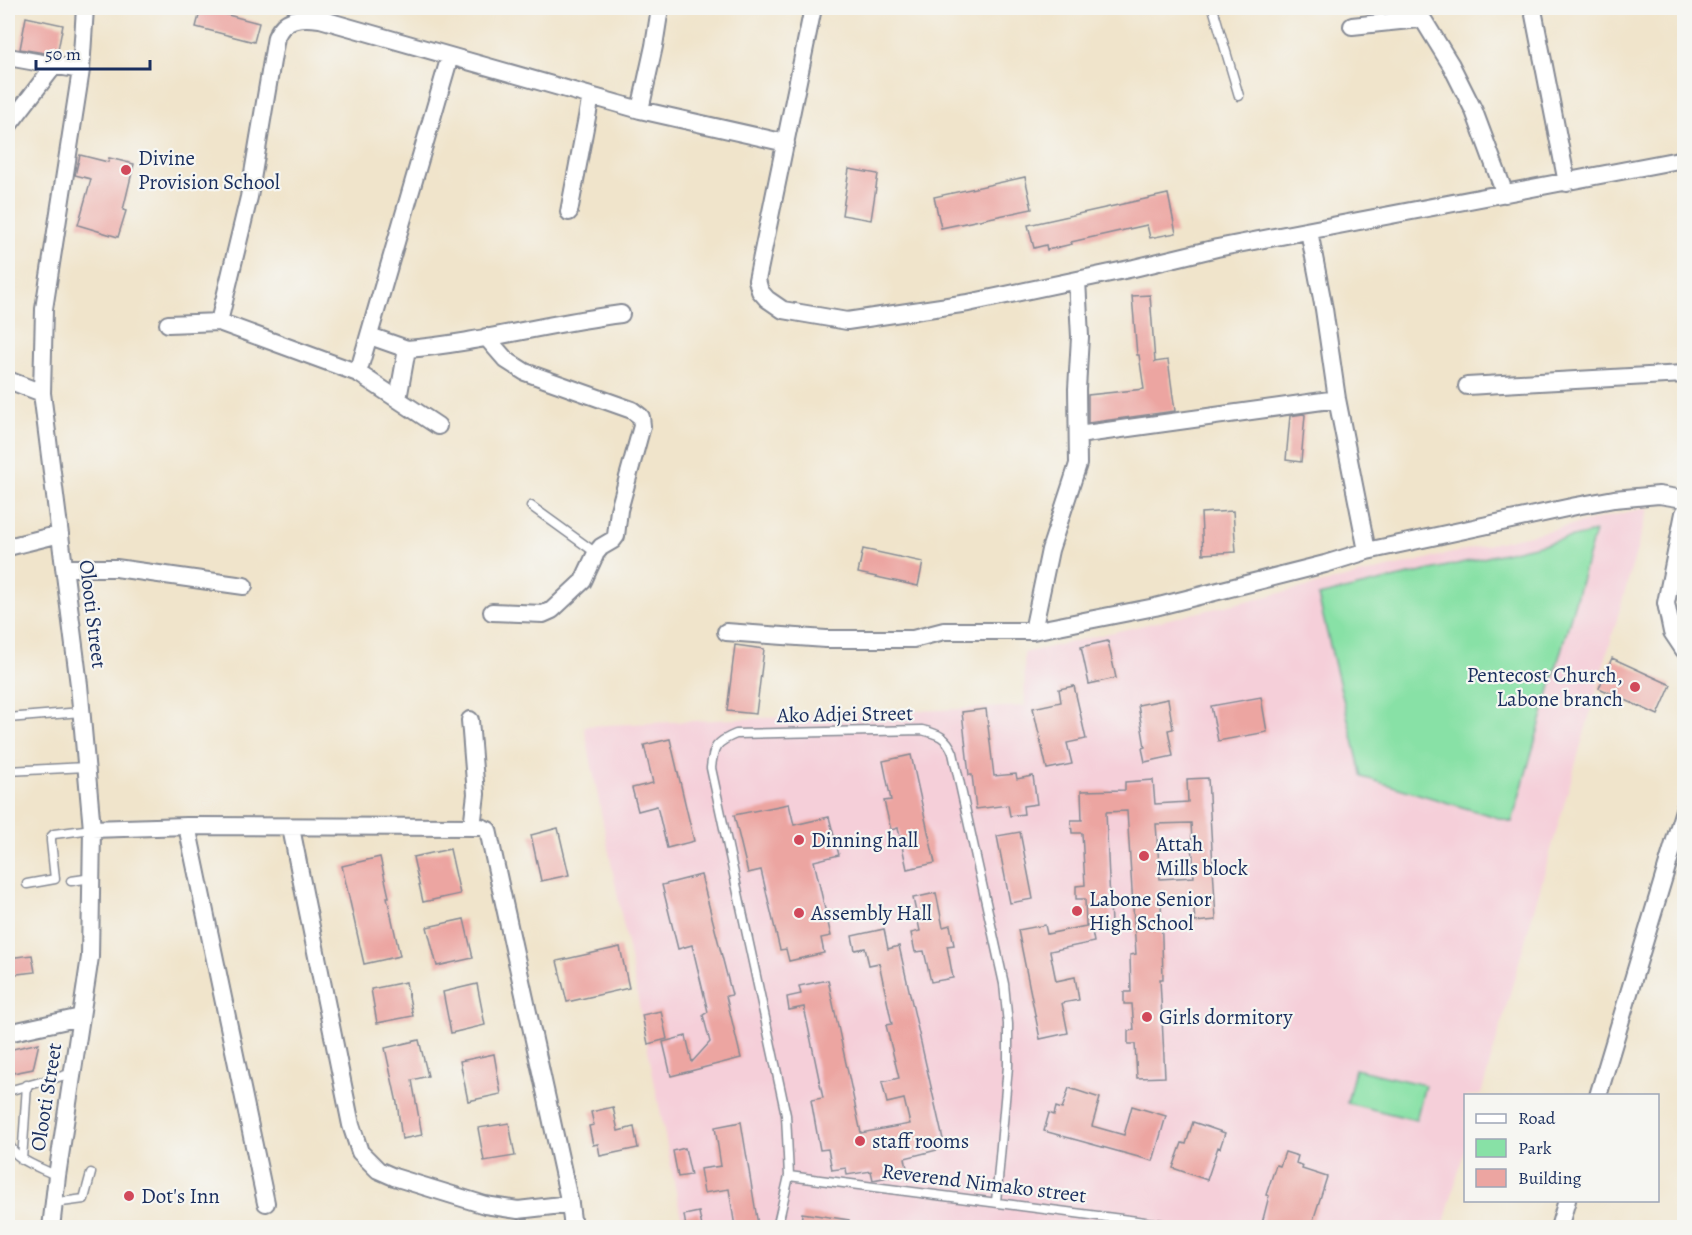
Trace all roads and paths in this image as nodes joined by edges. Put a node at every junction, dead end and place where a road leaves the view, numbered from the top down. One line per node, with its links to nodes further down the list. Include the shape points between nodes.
1 (85, 8): 10 (street, Olooti Street)
2 (660, 8): 13 (street)
3 (813, 8): 15 (street)
4 (1213, 8): 12 (lane)
5 (1534, 15): 17 (street)
6 (1352, 26): 18 (street, via 1424,21 1478,119)
7 (450, 56): 11 (street); 23 (street, via 320,19 298,18 283,25 276,37 249,197); 25 (street)
8 (8, 57): 9 (street)
9 (54, 66): 10 (street); 14 (street)
10 (81, 70): 32 (street, Olooti Street, via 44,309)
11 (591, 96): 13 (street); 19 (street)
12 (1239, 96)
13 (640, 110): 15 (street)
14 (8, 126)
15 (786, 143): 21 (street, via 757,280 766,299 783,310 847,321 968,303)
16 (1684, 159): 17 (street)
17 (1567, 183): 18 (street)
18 (1505, 194): 20 (street)
19 (569, 212)
20 (1309, 231): 21 (street); 34 (street)
21 (1077, 280): 36 (street)
22 (621, 314): 26 (street)
23 (219, 322): 24 (street); 28 (street)
24 (168, 324)
25 (369, 336): 27 (street); 28 (street)
26 (486, 337): 27 (street); 43 (street, via 506,360 525,372 632,410 641,417 616,536)
27 (406, 349): 33 (street)
28 (358, 373): 33 (street)
29 (1684, 374): 31 (street)
30 (8, 380): 32 (street)
31 (1467, 386)
32 (42, 393): 40 (street, Olooti Street)
33 (398, 399): 35 (street)
34 (1337, 399): 36 (street); 42 (street)
35 (438, 426)
36 (1078, 435): 47 (street, via 1078,464 1050,550)
37 (1684, 499): 42 (street, via 1659,495 1614,499)
38 (531, 506): 43 (lane)
39 (1684, 513): 49 (street, via 1665,603 1672,632)
40 (60, 534): 41 (street); 44 (street, Olooti Street)
41 (8, 547)
42 (1367, 551): 47 (street, via 1155,607)
43 (596, 553): 46 (street, via 583,581 552,610 537,615)
44 (64, 568): 45 (street, via 116,568); 50 (street, Olooti Street)
45 (244, 586)
46 (492, 612)
47 (1033, 631): 48 (street, via 944,631 913,639 826,639)
48 (726, 632)
49 (1684, 650)
50 (81, 712): 51 (lane); 53 (street, Olooti Street)
51 (8, 718)
52 (470, 720): 57 (street, via 476,794)
53 (86, 767): 54 (lane); 59 (street, Olooti Street)
54 (8, 771)
55 (1684, 810): 68 (street)
56 (187, 826): 58 (street); 59 (street); 77 (street)
57 (472, 827): 58 (street); 78 (street, via 488,830 490,836)
58 (291, 828): 78 (street, via 360,1152 378,1170 485,1205 518,1210)
59 (92, 829): 60 (street, Olooti Street); 62 (lane, via 54,834 51,841 55,879)
60 (93, 878): 61 (lane); 63 (street, Olooti Street, via 90,957)
61 (71, 881)
62 (27, 884)
63 (81, 1017): 64 (street); 65 (street, Olooti Street)
64 (8, 1033)
65 (73, 1073): 66 (lane); 72 (street, Olooti Street)
66 (27, 1085): 67 (lane); 70 (lane)
67 (8, 1091)
68 (1598, 1094)
69 (8, 1141): 70 (lane, via 10,1150)
70 (22, 1160): 72 (lane)
71 (91, 1173): 76 (lane, via 84,1199)
72 (57, 1176): 76 (street, Olooti Street)
73 (789, 1176): 74 (lane, Reverend Nimako street); 74 (lane, Ako Adjei Street, via 786,1115 711,768 713,750 722,739 736,734 922,730 949,741 953,753 1004,984 1008,1066); 81 (lane, Ako Adjei Street)
74 (996, 1202): 82 (lane, Reverend Nimako street)
75 (1566, 1202): 83 (street)
76 (54, 1203): 79 (street, Olooti Street)
77 (266, 1203)
78 (570, 1204): 80 (street)
79 (51, 1227)
80 (573, 1227)
81 (777, 1227)
82 (1174, 1227)
83 (1559, 1227)

